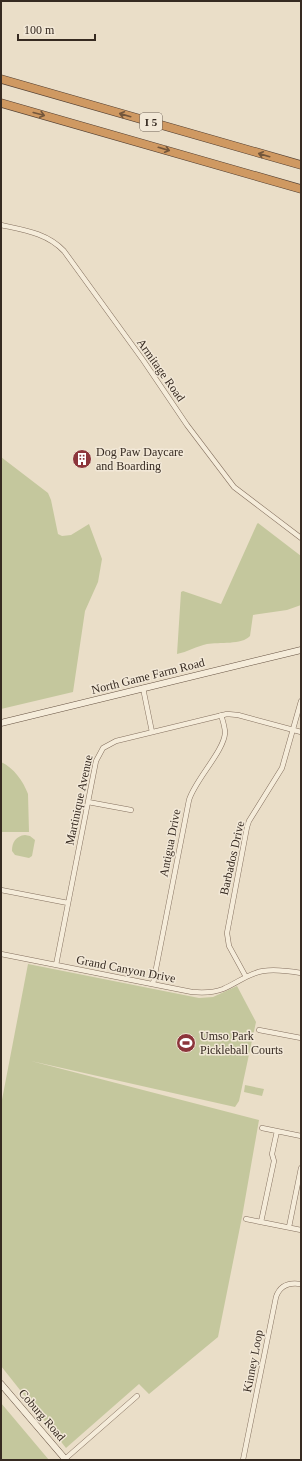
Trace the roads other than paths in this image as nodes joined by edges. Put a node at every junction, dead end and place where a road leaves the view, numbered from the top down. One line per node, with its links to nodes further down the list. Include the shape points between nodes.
1 (1, 79): 3 (highway, I 5, one-way to 1)
2 (1, 104): 4 (highway, I 5, one-way to 4)
3 (301, 165)
4 (301, 189)
5 (1, 225): 6 (street, Armitage Road, via 47,237 64,251 234,487)
6 (301, 538)
7 (301, 650): 8 (main road, North Game Farm Road)
8 (143, 688): 11 (main road, North Game Farm Road); 13 (street)
9 (301, 701): 12 (street, Barbados Drive)
10 (221, 715): 12 (street, Martinique Avenue, via 238,714); 13 (street, Martinique Avenue); 23 (street, Antigua Drive, via 225,733 223,743 189,800)
11 (1, 723)
12 (293, 730): 14 (street, Martinique Avenue); 22 (street, Barbados Drive, via 282,768 248,824 227,928 229,946)
13 (152, 732): 15 (street, Martinique Avenue, via 112,742 103,748 97,758)
14 (301, 732)
15 (88, 802): 16 (street); 18 (street, Martinique Avenue)
16 (130, 810)
17 (1, 890): 18 (street)
18 (68, 903): 20 (street, Martinique Avenue)
19 (1, 954): 20 (street, Grand Canyon Drive)
20 (56, 965): 23 (street, Grand Canyon Drive)
21 (301, 974): 22 (street, Grand Canyon Drive, via 264,971)
22 (246, 977): 23 (street, Grand Canyon Drive, via 223,989 204,993)
23 (153, 984)
24 (259, 1030): 25 (street)
25 (301, 1038)
26 (262, 1128): 27 (street)
27 (277, 1131): 28 (street); 31 (street, via 272,1153 274,1161)
28 (301, 1136)
29 (301, 1168): 32 (street)
30 (246, 1219): 31 (street)
31 (261, 1222): 32 (street)
32 (289, 1227): 33 (street)
33 (301, 1230)
34 (301, 1284): 38 (street, Kinney Loop, via 283,1286 276,1297)
35 (1, 1384): 37 (main road, Coburg Road)
36 (138, 1396): 37 (street)
37 (66, 1460)
38 (243, 1460)

